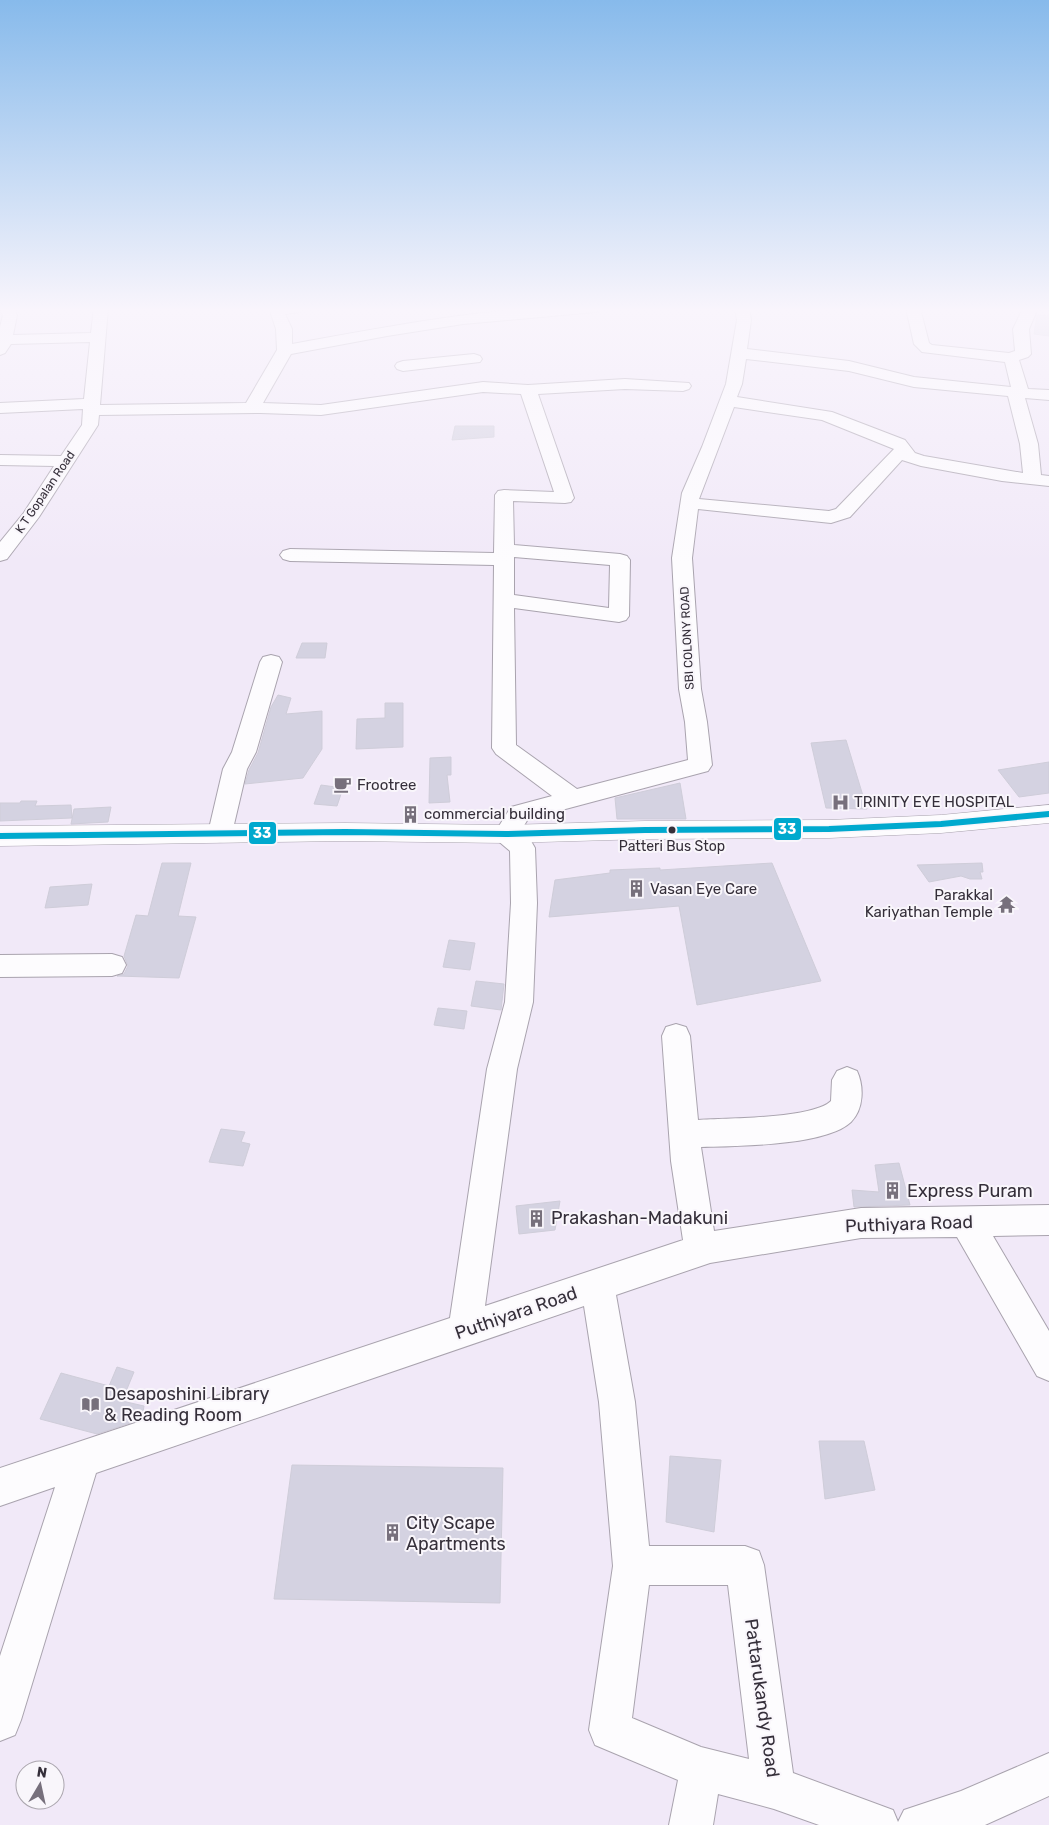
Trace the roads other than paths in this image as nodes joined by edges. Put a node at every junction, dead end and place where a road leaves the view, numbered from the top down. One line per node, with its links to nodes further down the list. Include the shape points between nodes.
1 (93, 393): 10 (street, K T Gopalan Road)
2 (260, 393): 12 (street)
3 (440, 393): 12 (street, via 321,410)
4 (529, 393): 18 (street, via 565,498 504,495)
5 (731, 393): 9 (street, SBI COLONY ROAD)
6 (1019, 393): 16 (street)
7 (1022, 393): 8 (street)
8 (1049, 395)
9 (729, 401): 13 (street, via 826,416 899,444); 17 (street, SBI COLONY ROAD, via 701,467)
10 (92, 407): 11 (street); 12 (street); 15 (street, K T Gopalan Road, via 90,425)
11 (0, 408)
12 (251, 409)
13 (903, 449): 16 (street, via 909,457 921,461); 17 (street, via 843,513 830,517)
14 (0, 460): 15 (street)
15 (67, 460): 19 (street, K T Gopalan Road, via 30,517)
16 (1040, 480)
17 (690, 503): 23 (street, SBI COLONY ROAD, via 682,558 690,689 700,765)
18 (504, 554): 20 (street); 21 (street); 21 (street, via 620,560 619,616)
19 (0, 555)
20 (290, 555)
21 (504, 600): 23 (street, via 504,748)
22 (271, 662): 26 (street, via 244,752 235,769)
23 (572, 798): 28 (street, SBI COLONY ROAD, via 520,813)
24 (1049, 814): 28 (main road, via 883,827)
25 (1049, 828): 28 (main road, via 896,840)
26 (220, 833): 27 (main road); 28 (main road, via 410,832)
27 (0, 836)
28 (514, 841): 29 (main road); 39 (street, via 524,903 519,1002 502,1069)
29 (0, 849)
30 (112, 965): 31 (street)
31 (0, 966)
32 (676, 1036): 34 (street)
33 (847, 1080): 34 (street, via 846,1104 840,1114 821,1121 783,1129)
34 (685, 1134): 37 (street)
35 (1049, 1220): 36 (street, Puthiyara Road)
36 (966, 1221): 37 (street, Puthiyara Road, via 861,1223); 40 (street)
37 (700, 1250): 38 (street, Puthiyara Road)
38 (598, 1285): 39 (street, Puthiyara Road); 43 (street, via 618,1402)
39 (465, 1330): 41 (street, Puthiyara Road)
40 (1049, 1364)
41 (82, 1459): 42 (street, Puthiyara Road); 44 (street)
42 (0, 1488)
43 (632, 1566): 45 (street, Pattarukandy Road, via 610,1730); 47 (street, Pattarukandy Road, via 745,1565)
44 (0, 1720)
45 (701, 1768): 47 (street, Pattarukandy Road); 48 (street)
46 (1049, 1774): 50 (street, via 964,1812)
47 (774, 1787): 49 (street)
48 (691, 1825)
49 (878, 1825)
50 (919, 1825)

